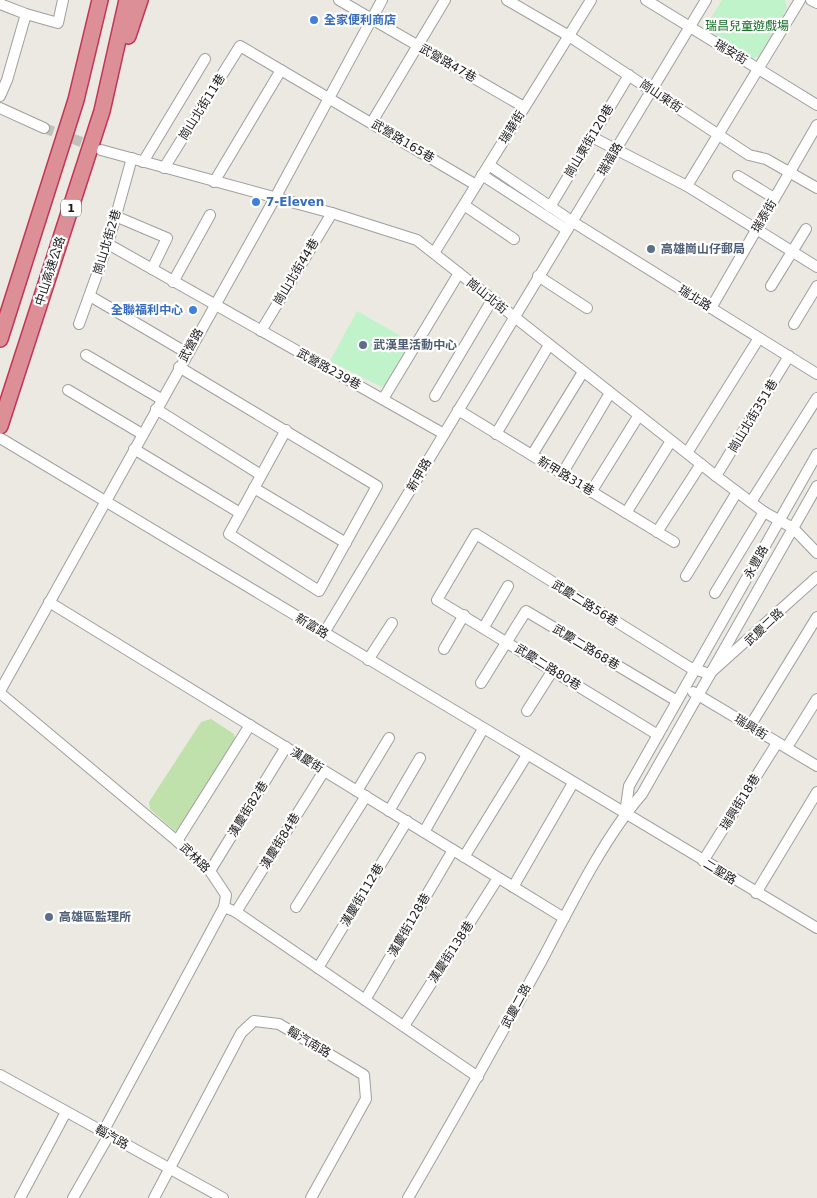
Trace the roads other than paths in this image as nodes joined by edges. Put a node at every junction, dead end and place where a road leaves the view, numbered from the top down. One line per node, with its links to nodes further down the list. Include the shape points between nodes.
1 (63, 0): 16 (street, via 58,23)
2 (100, 0): 82 (highway, 1, via 76,100)
3 (127, 0): 32 (highway, 中山高速公路 / 1)
4 (140, 0): 32 (highway)
5 (339, 0): 17 (street, 武營路47巷)
6 (382, 0): 17 (street, 武營路)
7 (446, 0): 20 (street)
8 (507, 0): 19 (street, 崗山東街)
9 (591, 0): 19 (street, 瑞華街)
10 (646, 0): 18 (street, 瑞安街)
11 (706, 0): 18 (street, 瑞福路)
12 (800, 0): 23 (street)
13 (811, 0): 15 (street)
14 (0, 4): 16 (street)
15 (817, 4)
16 (26, 14): 27 (street)
17 (372, 20): 20 (street, 武營路47巷); 28 (street, 武營路)
18 (690, 27): 23 (street, 瑞安街); 26 (street, 瑞福路)
19 (569, 36): 25 (street, 崗山東街); 30 (street, 瑞華街)
20 (418, 45): 30 (street, 武營路47巷); 33 (street)
21 (240, 46): 24 (street, 武營路165巷); 43 (street, 崗山北街11巷)
22 (205, 60): 41 (street)
23 (758, 68): 29 (street, 瑞安街); 36 (street)
24 (281, 70): 28 (street, 武營路165巷); 47 (street)
25 (629, 75): 26 (street, 崗山東街); 37 (street, 崗山東街120巷)
26 (652, 90): 36 (street, 崗山東街); 39 (street, 瑞福路)
27 (0, 96)
28 (328, 97): 33 (street, 武營路165巷); 51 (street, 武營路)
29 (817, 105)
30 (524, 107): 42 (street, 瑞華街)
31 (0, 108): 35 (street)
32 (102, 110): 98 (highway, 中山高速公路 / 1)
33 (372, 122): 48 (street, 武營路165巷)
34 (817, 125): 44 (street, 瑞泰街)
35 (44, 128)
36 (717, 135): 44 (street, 崗山東街, via 749,154); 49 (street)
37 (592, 137): 39 (street); 54 (street, 崗山東街120巷)
38 (101, 150): 40 (street, 崗山北街)
39 (615, 150): 49 (street); 58 (street, 瑞福路)
40 (132, 158): 41 (street, 崗山北街); 57 (street, 崗山北街2巷)
41 (143, 162): 43 (street, 崗山北街)
42 (489, 165): 45 (street, 瑞華街); 54 (street)
43 (164, 168): 47 (street, 崗山北街)
44 (790, 171): 50 (street, 崗山東街); 52 (street, 瑞泰街)
45 (482, 175): 48 (street, 瑞華街); 58 (street)
46 (738, 176): 52 (street)
47 (214, 182): 51 (street, 崗山北街)
48 (476, 185): 53 (street, 瑞華街)
49 (686, 186): 60 (street)
50 (817, 188)
51 (275, 198): 55 (street, 崗山北街); 74 (street, 武營路)
52 (774, 198): 60 (street, 瑞泰街)
53 (464, 205): 61 (street); 64 (street, 瑞華街)
54 (550, 207): 58 (street)
55 (332, 213): 64 (street, 崗山北街, via 418,240); 80 (street, 崗山北街44巷)
56 (210, 215): 69 (street)
57 (115, 216): 62 (street, 崗山北街2巷); 66 (street, via 167,238)
58 (570, 226): 68 (street, 瑞福路); 76 (street, 瑞北路)
59 (806, 229): 63 (street)
60 (756, 230): 63 (street); 76 (street, 瑞泰街)
61 (514, 238)
62 (108, 244): 66 (street, 武營路239巷); 72 (street, 崗山北街2巷)
63 (792, 252): 65 (street); 70 (street)
64 (434, 253): 67 (street, 崗山北街)
65 (817, 267)
66 (152, 269): 69 (street, 武營路239巷)
67 (459, 273): 73 (street, 崗山北街); 94 (street)
68 (538, 276): 75 (street); 77 (street, 瑞福路)
69 (173, 282): 74 (street, 武營路239巷)
70 (770, 286)
71 (817, 286): 79 (street)
72 (90, 296): 78 (street, 崗山北街2巷); 84 (street)
73 (492, 300): 77 (street, 崗山北街); 92 (street)
74 (214, 305): 80 (street, 武營路239巷); 84 (street, 武營路)
75 (587, 308)
76 (711, 308): 81 (street, 瑞北路)
77 (513, 317): 83 (street, 崗山北街); 96 (street, 新甲路)
78 (79, 324)
79 (794, 324)
80 (261, 331): 94 (street, 武營路239巷)
81 (759, 338): 86 (street, 瑞北路); 106 (street)
82 (0, 339)
83 (549, 345): 88 (street, 崗山北街); 102 (street)
84 (187, 353): 87 (street, 武營路)
85 (86, 356): 95 (street)
86 (789, 356): 89 (street, 瑞北路); 112 (street, 崗山北街351巷)
87 (179, 367): 95 (street, 武營路); 99 (street)
88 (583, 372): 91 (street, 崗山北街); 108 (street)
89 (817, 374)
90 (68, 390): 100 (street)
91 (610, 393): 97 (street, 崗山北街); 110 (street)
92 (435, 396)
93 (817, 398): 118 (street)
94 (383, 399): 101 (street, 武營路239巷)
95 (159, 404): 100 (street, 武營路); 111 (street)
96 (458, 410): 101 (street, 新甲路); 102 (street, 新甲路31巷)
97 (639, 415): 104 (street, 崗山北街); 115 (street)
98 (2, 420)
99 (286, 430): 111 (street); 125 (street, via 377,486)
100 (142, 434): 105 (street, 武營路)
101 (444, 434): 138 (street, 新甲路)
102 (496, 434): 108 (street, 新甲路31巷)
103 (0, 438): 117 (street, 新富路)
104 (672, 441): 106 (street, 崗山北街); 121 (street)
105 (134, 449): 117 (street, 武營路); 120 (street)
106 (687, 453): 109 (street, 崗山北街)
107 (817, 454): 122 (street, 永豐路)
108 (532, 455): 110 (street, 新甲路31巷)
109 (701, 464): 112 (street, 崗山北街); 124 (street)
110 (562, 474): 115 (street, 新甲路31巷)
111 (261, 475): 114 (street)
112 (716, 476): 116 (street, 崗山北街)
113 (817, 486): 123 (street, 永豐路)
114 (254, 488): 120 (street); 125 (street)
115 (591, 492): 121 (street, 新甲路31巷)
116 (737, 492): 118 (street, 崗山北街); 128 (street)
117 (105, 502): 133 (street, 武營路); 138 (street, 新富路)
118 (751, 502): 119 (street, 崗山北街)
119 (764, 512): 122 (street, 崗山北街); 131 (street)
120 (240, 513): 125 (street, via 228,534 319,591)
121 (626, 514): 124 (street, 新甲路31巷)
122 (779, 520): 123 (street, 崗山北街); 143 (street, 永豐路)
123 (793, 528): 127 (street, 崗山北街); 144 (street, 永豐路)
124 (657, 532): 126 (street, 新甲路31巷)
125 (346, 542)
126 (674, 542)
127 (817, 553)
128 (686, 576)
129 (817, 577): 144 (street, 武慶二路)
130 (508, 586): 137 (street)
131 (716, 593)
132 (438, 600): 134 (street, 武慶二路80巷); 143 (street, 武慶二路56巷, via 476,534)
133 (49, 602): 147 (street, 武營路); 152 (street, 漢慶街)
134 (464, 615): 137 (street, 武慶二路80巷); 140 (street)
135 (817, 617): 153 (street)
136 (392, 622): 141 (street)
137 (484, 628): 139 (street, 武慶二路80巷)
138 (324, 633): 141 (street, 新富路)
139 (506, 642): 142 (street, 武慶二路80巷); 145 (street); 150 (street, 武慶二路68巷, via 526,611)
140 (444, 649)
141 (368, 660): 154 (street, 新富路)
142 (553, 670): 151 (street); 155 (street, 武慶二路80巷)
143 (696, 671): 144 (street); 146 (street, 武慶二路)
144 (709, 674): 148 (street, 武慶二路)
145 (481, 683)
146 (686, 687): 148 (street, 瑞興街); 150 (street, 武慶二路)
147 (0, 692): 171 (street, 武林路)
148 (698, 695): 153 (street, 瑞興街); 168 (street, 武慶二路, via 642,794)
149 (817, 699): 159 (street)
150 (677, 701): 155 (street, 武慶二路)
151 (527, 711)
152 (250, 725): 158 (street, 漢慶街); 171 (street)
153 (750, 726): 157 (street, 瑞興街)
154 (483, 729): 160 (street, 新富路); 170 (street)
155 (658, 735): 168 (street, 武慶二路, via 629,786)
156 (389, 738): 166 (street)
157 (777, 743): 159 (street, 瑞興街); 174 (street, 瑞興街18巷)
158 (286, 747): 163 (street, 漢慶街); 175 (street, 漢慶街82巷)
159 (787, 748): 162 (street, 瑞興街)
160 (527, 756): 164 (street, 新富路); 173 (street)
161 (420, 758): 167 (street)
162 (817, 766)
163 (324, 771): 166 (street, 漢慶街); 181 (street, 漢慶街84巷)
164 (573, 783): 168 (street, 新富路); 177 (street)
165 (817, 792): 178 (street)
166 (361, 794): 167 (street, 漢慶街); 180 (street)
167 (389, 811): 169 (street, 漢慶街)
168 (624, 814): 174 (street, 二聖路); 182 (street, 武慶二路)
169 (407, 822): 170 (street, 漢慶街); 184 (street, 漢慶街112巷)
170 (424, 832): 172 (street, 漢慶街)
171 (177, 841): 175 (street, 武林路)
172 (453, 850): 173 (street, 漢慶街); 185 (street, 漢慶街128巷)
173 (464, 857): 176 (street, 漢慶街)
174 (703, 861): 178 (street, 二聖路)
175 (210, 870): 179 (street, 武林路, via 226,895)
176 (498, 878): 177 (street, 漢慶街); 186 (street, 漢慶街138巷)
177 (514, 887): 182 (street, 漢慶街)
178 (756, 893): 183 (street, 二聖路)
179 (224, 907): 181 (street); 190 (street)
180 (296, 908)
181 (236, 912): 184 (street)
182 (564, 918): 188 (street, 武慶二路)
183 (817, 928)
184 (318, 968): 185 (street)
185 (365, 1000): 186 (street)
186 (404, 1026): 188 (street)
187 (0, 1075): 189 (street, 輜汽路)
188 (478, 1077): 197 (street, 武慶二路)
189 (66, 1112): 190 (street, 輜汽路); 192 (street)
190 (106, 1134): 191 (street, 輜汽路); 193 (street)
191 (170, 1168): 194 (street); 195 (street, 輜汽路); 196 (street, 輜汽南路, via 241,1033 254,1021 278,1024 364,1075 366,1099)
192 (20, 1198)
193 (74, 1198)
194 (154, 1198)
195 (224, 1198)
196 (311, 1198)
197 (408, 1198)

